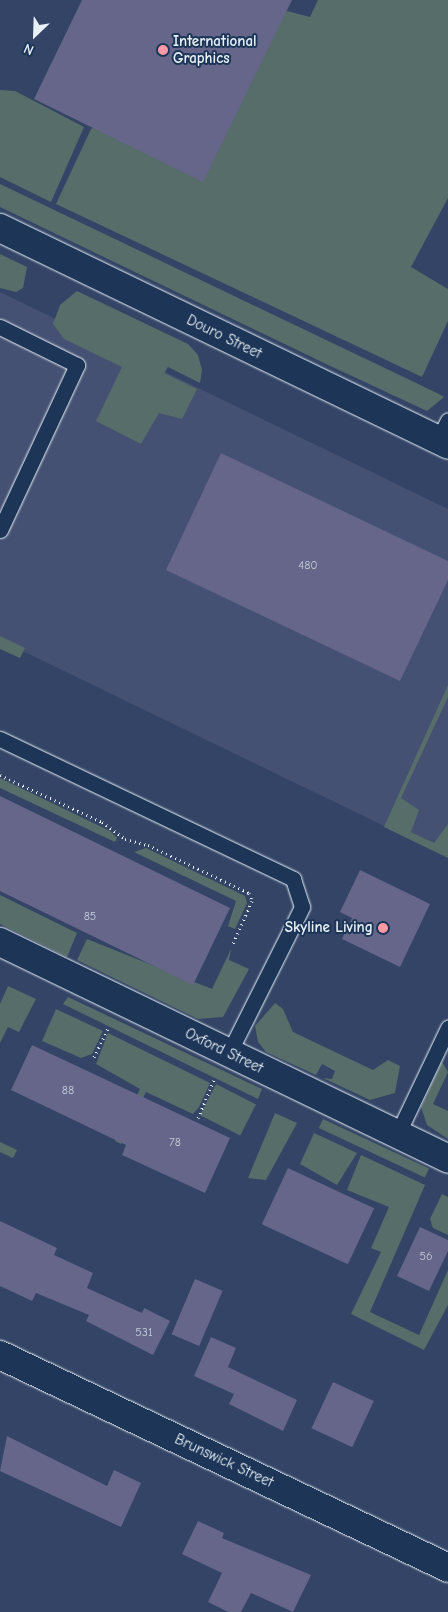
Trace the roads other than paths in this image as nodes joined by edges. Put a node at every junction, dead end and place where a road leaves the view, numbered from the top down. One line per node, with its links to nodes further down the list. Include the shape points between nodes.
1 (0, 228): 3 (street, Douro Street)
2 (0, 327): 4 (lane, via 77,365)
3 (445, 435)
4 (0, 530)
5 (0, 739): 8 (lane, via 293,878 302,907)
6 (0, 942): 8 (street, Oxford Street)
7 (448, 1028): 9 (lane)
8 (229, 1053): 9 (street, Oxford Street)
9 (397, 1134): 10 (street, Oxford Street)
10 (448, 1159)
11 (0, 1355): 12 (street, Brunswick Street)
12 (448, 1568)

